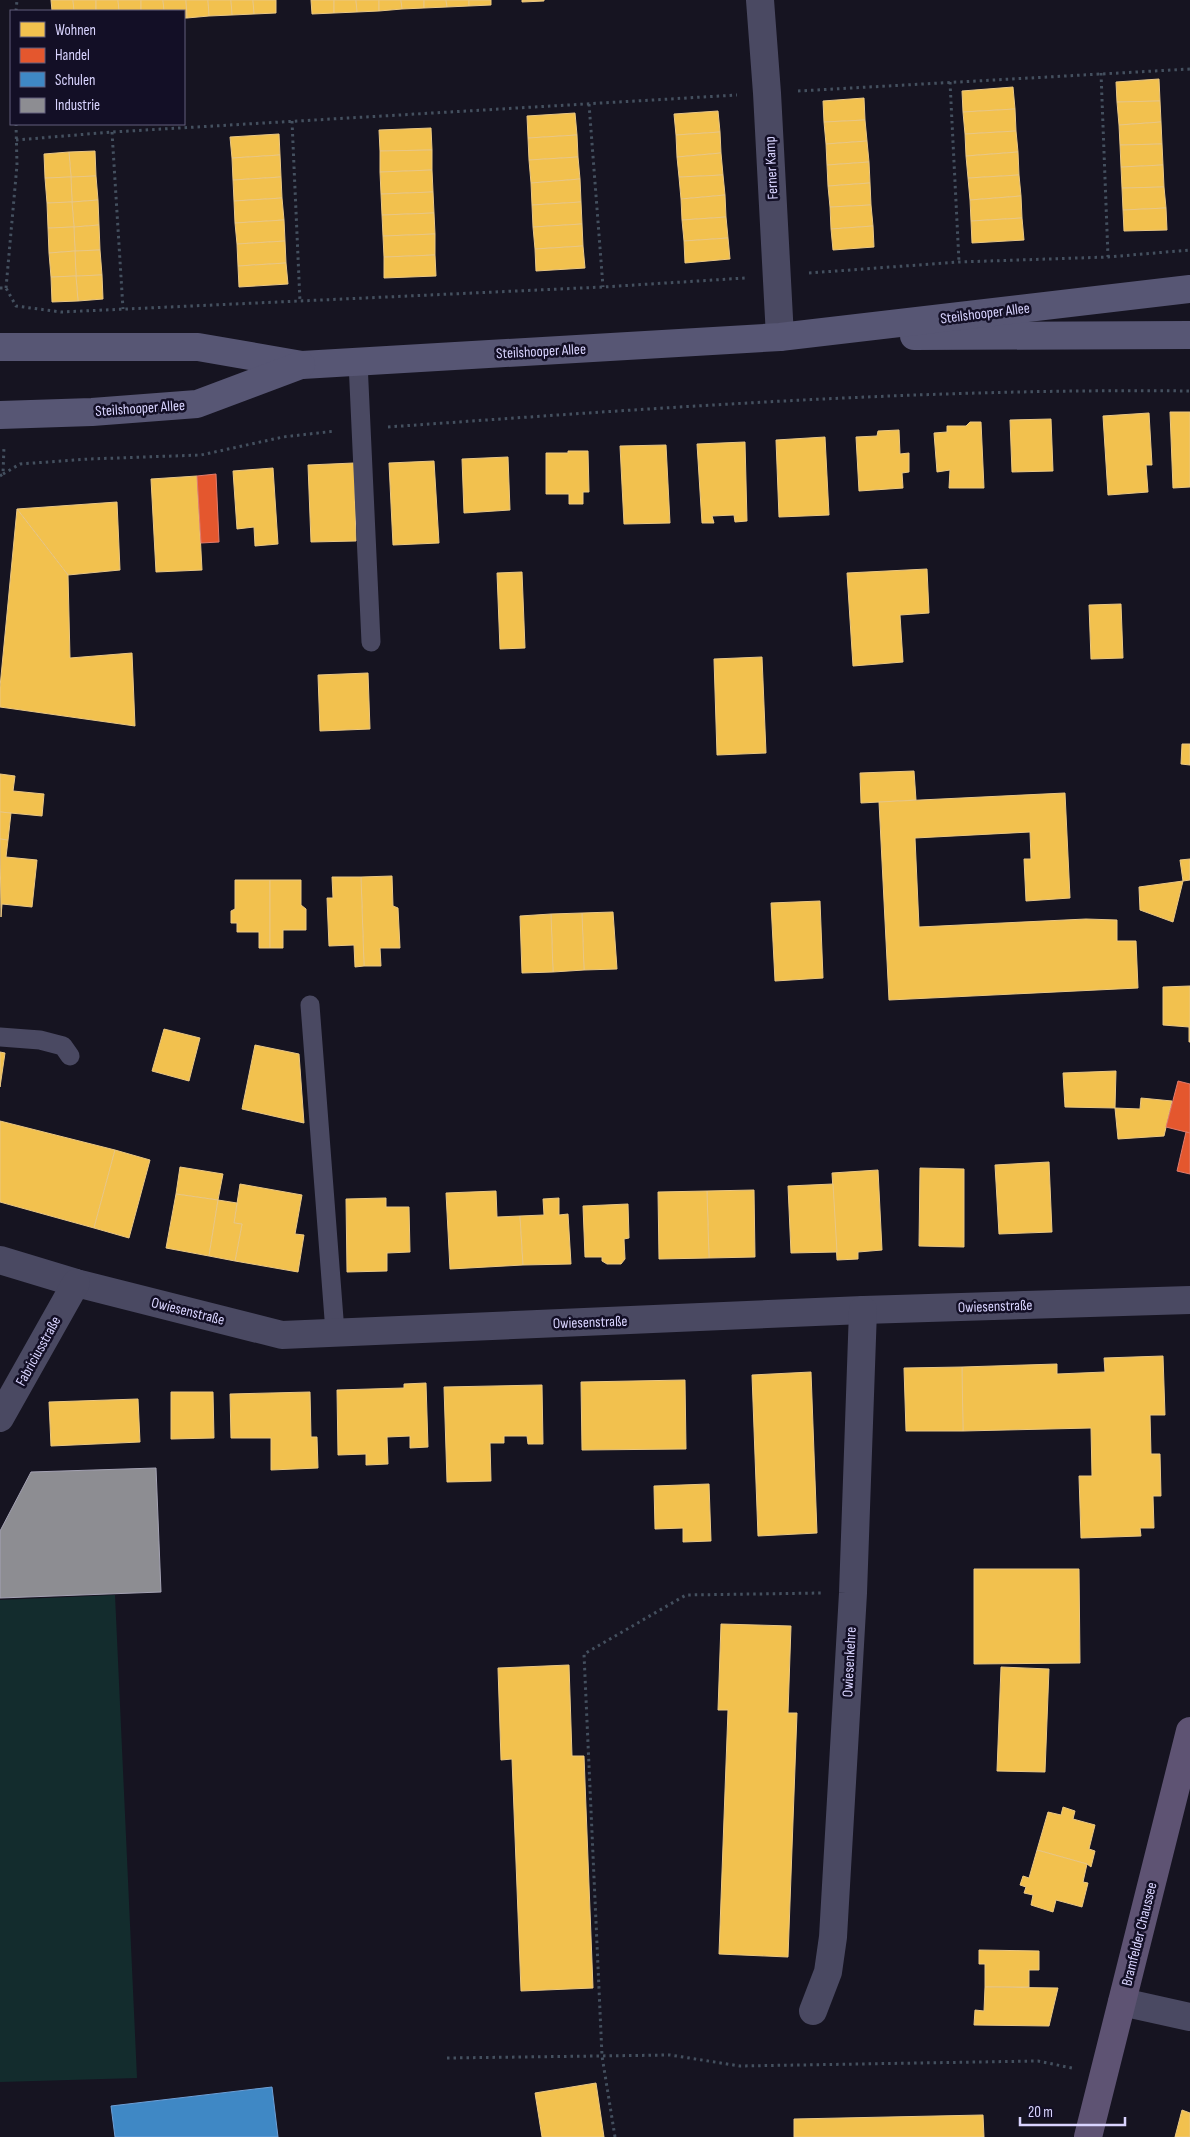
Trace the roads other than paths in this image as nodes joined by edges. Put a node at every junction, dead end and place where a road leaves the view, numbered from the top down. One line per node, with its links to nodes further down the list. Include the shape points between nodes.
1 (760, 0): 4 (street, Ferner Kamp)
2 (1190, 289): 4 (main road, Steilshooper Allee)
3 (1190, 335): 4 (main road, Steilshooper Allee)
4 (780, 337): 6 (main road, Steilshooper Allee)
5 (0, 347): 7 (main road, Steilshooper Allee, via 198,347)
6 (358, 362): 7 (main road, Steilshooper Allee); 9 (lane)
7 (302, 365): 8 (main road, Steilshooper Allee, via 197,404)
8 (0, 415)
9 (371, 642)
10 (310, 1005): 17 (lane)
11 (0, 1037): 12 (lane, via 40,1040 63,1046)
12 (70, 1056)
13 (0, 1260): 14 (street, Owiesenstraße)
14 (76, 1283): 17 (street, Owiesenstraße, via 282,1335); 18 (street, Fabriciusstraße)
15 (1190, 1300): 16 (street, Owiesenstraße)
16 (863, 1310): 17 (street, Owiesenstraße); 21 (street, Owiesenkehre, via 853,1593 833,1937 828,1972)
17 (335, 1332)
18 (0, 1418)
19 (1190, 1731): 20 (main road, Bramfelder Chaussee)
20 (1122, 2002): 22 (street); 23 (main road, Bramfelder Chaussee)
21 (813, 2011)
22 (1190, 2017)
23 (1088, 2137)

